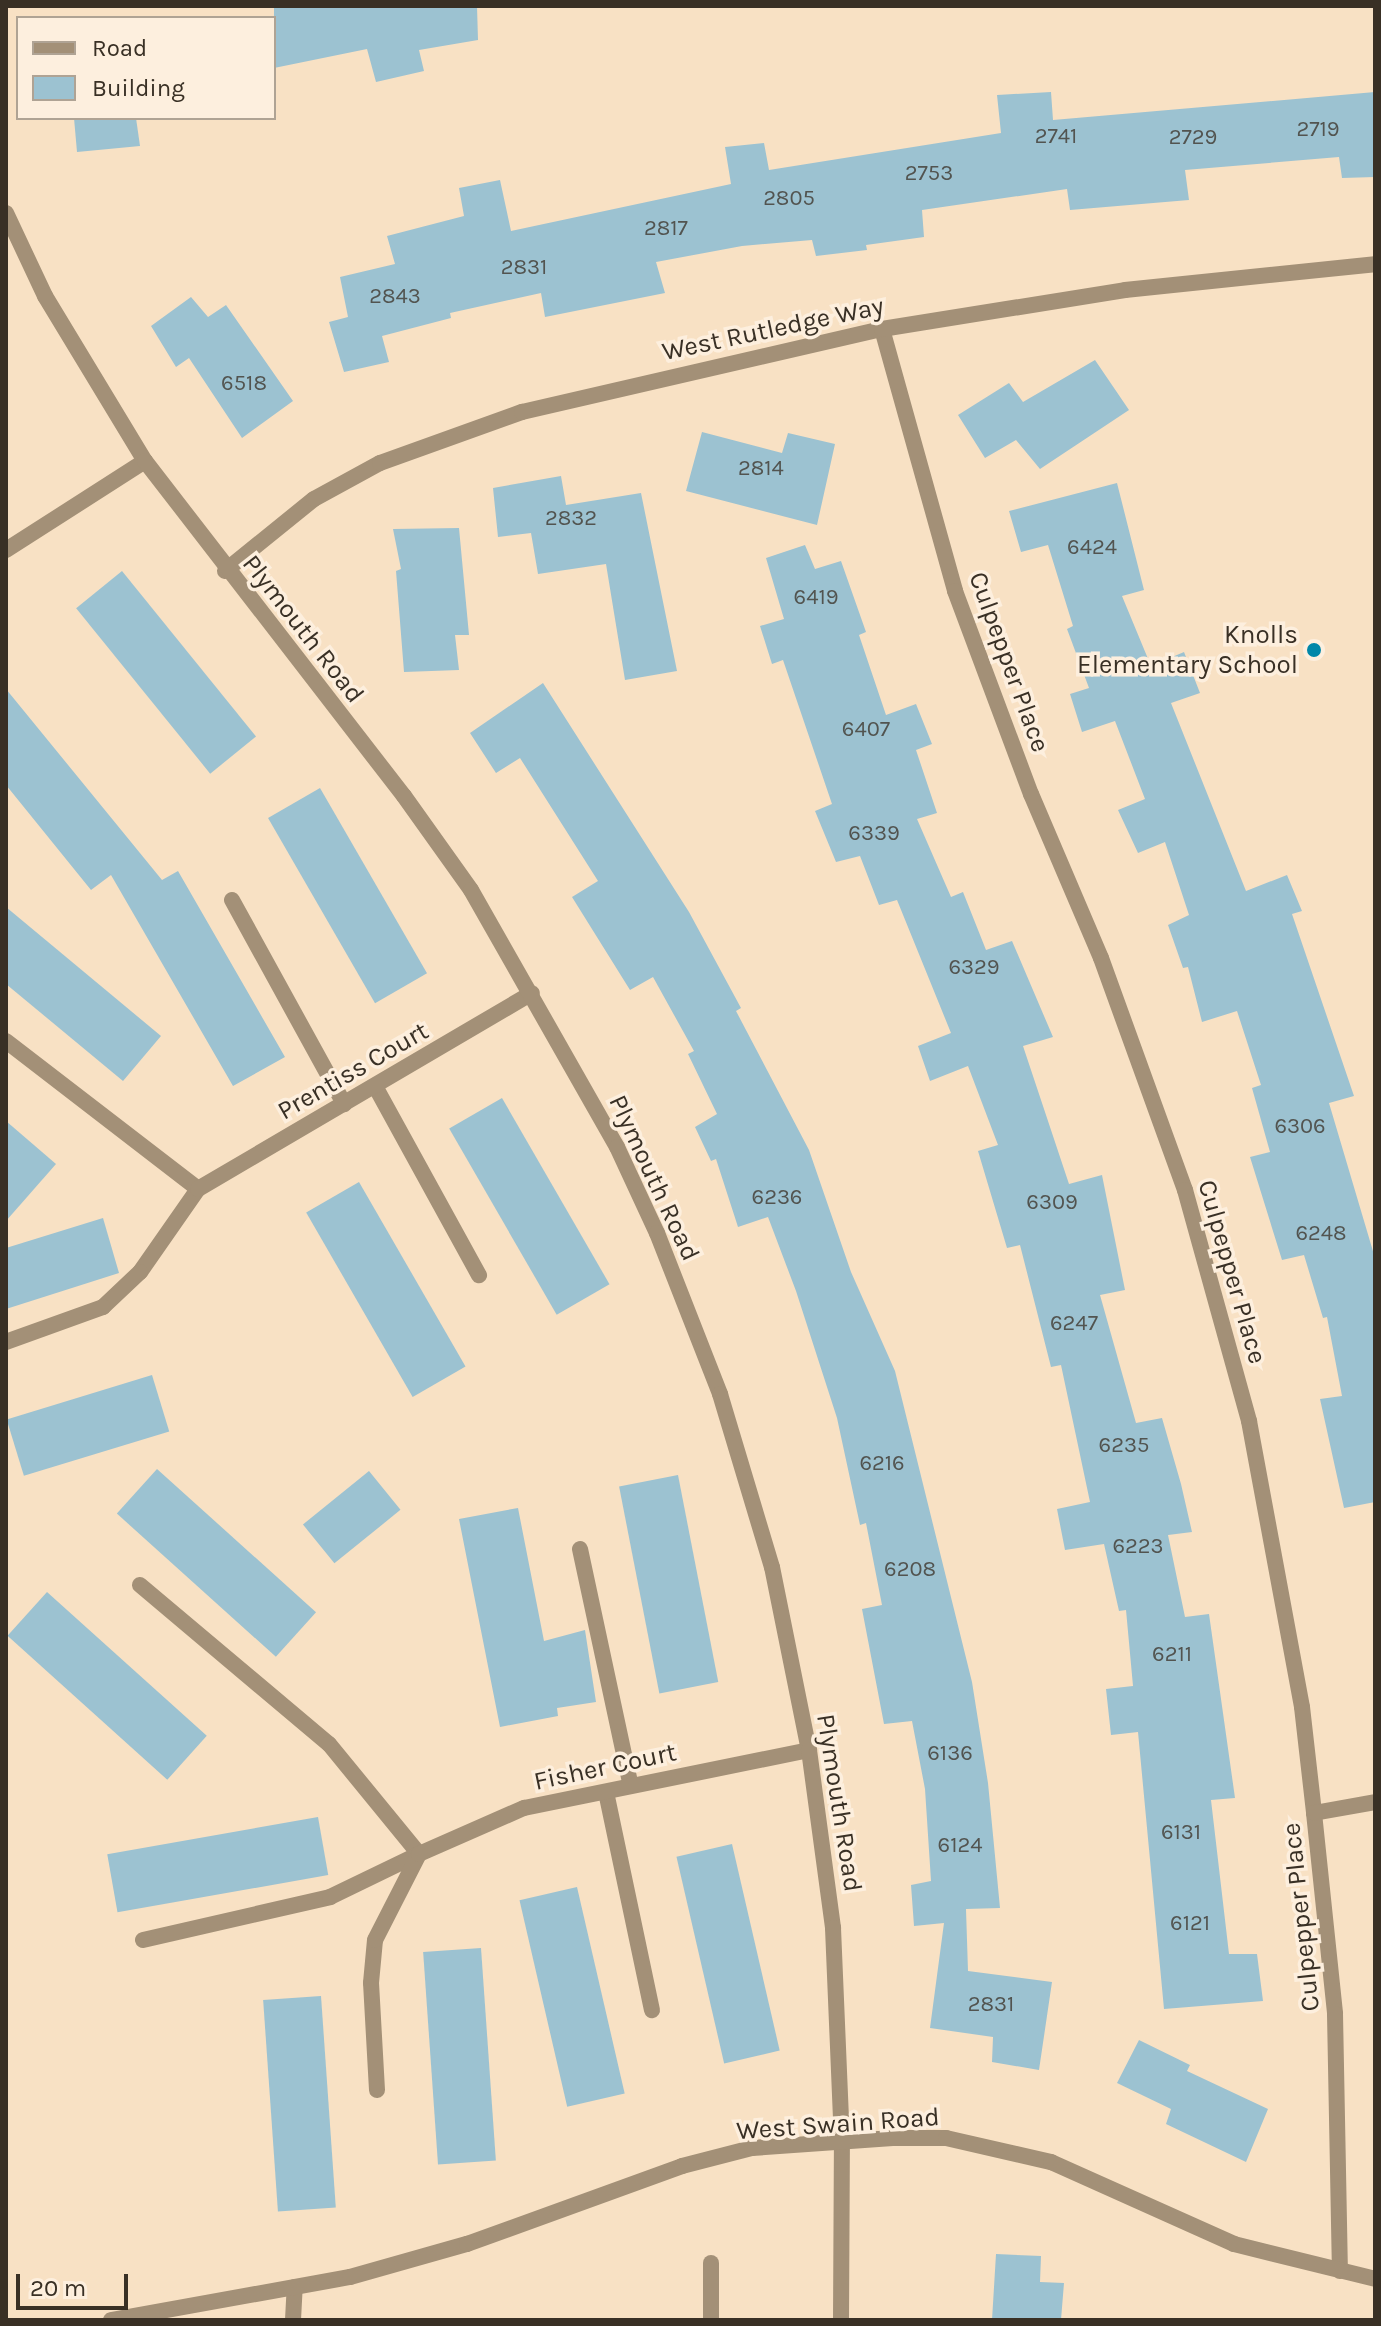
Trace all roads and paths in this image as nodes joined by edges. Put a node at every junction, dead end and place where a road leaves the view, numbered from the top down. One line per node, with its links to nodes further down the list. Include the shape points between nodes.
1 (6, 213): 4 (street, Plymouth Road, via 59,321)
2 (1375, 264): 3 (street, West Rutledge Way, via 1125,290)
3 (882, 329): 6 (street, West Rutledge Way, via 609,389 430,442 314,499); 21 (street, Culpepper Place, via 955,591 1031,794 1101,958 1185,1190 1249,1421 1302,1707)
4 (145, 461): 5 (street); 6 (street, Plymouth Road)
5 (6, 550)
6 (225, 571): 8 (street, Plymouth Road, via 404,796 471,890)
7 (232, 900): 11 (street)
8 (532, 993): 10 (street, Prentiss Court); 17 (street, Plymouth Road, via 630,1176 720,1394 772,1567)
9 (6, 1041): 12 (street)
10 (375, 1086): 11 (street, Prentiss Court); 13 (street)
11 (344, 1104): 12 (street, Prentiss Court)
12 (198, 1189): 14 (street, via 140,1272 103,1307)
13 (479, 1275)
14 (6, 1342)
15 (580, 1549): 18 (street)
16 (140, 1585): 22 (street, via 329,1744)
17 (809, 1750): 18 (street, Fisher Court); 26 (street, Plymouth Road, via 833,1928)
18 (631, 1786): 19 (street, Fisher Court)
19 (606, 1792): 22 (street, Fisher Court, via 524,1808); 24 (street)
20 (1375, 1802): 21 (street)
21 (1314, 1813): 28 (street, Culpepper Place, via 1336,2043)
22 (419, 1854): 23 (street, Fisher Court, via 330,1897); 25 (street, via 375,1940 371,1983)
23 (143, 1940)
24 (652, 2010)
25 (377, 2090)
26 (842, 2142): 28 (street, West Swain Road, via 946,2138 1051,2162 1234,2244); 30 (street, West Swain Road, via 752,2148 467,2244); 34 (street, Plymouth Road)
27 (711, 2263): 33 (street)
28 (1340, 2271): 29 (street, West Swain Road)
29 (1375, 2279)
30 (295, 2287): 31 (street, West Swain Road); 32 (street)
31 (111, 2320)
32 (293, 2320)
33 (711, 2320)
34 (841, 2320)

